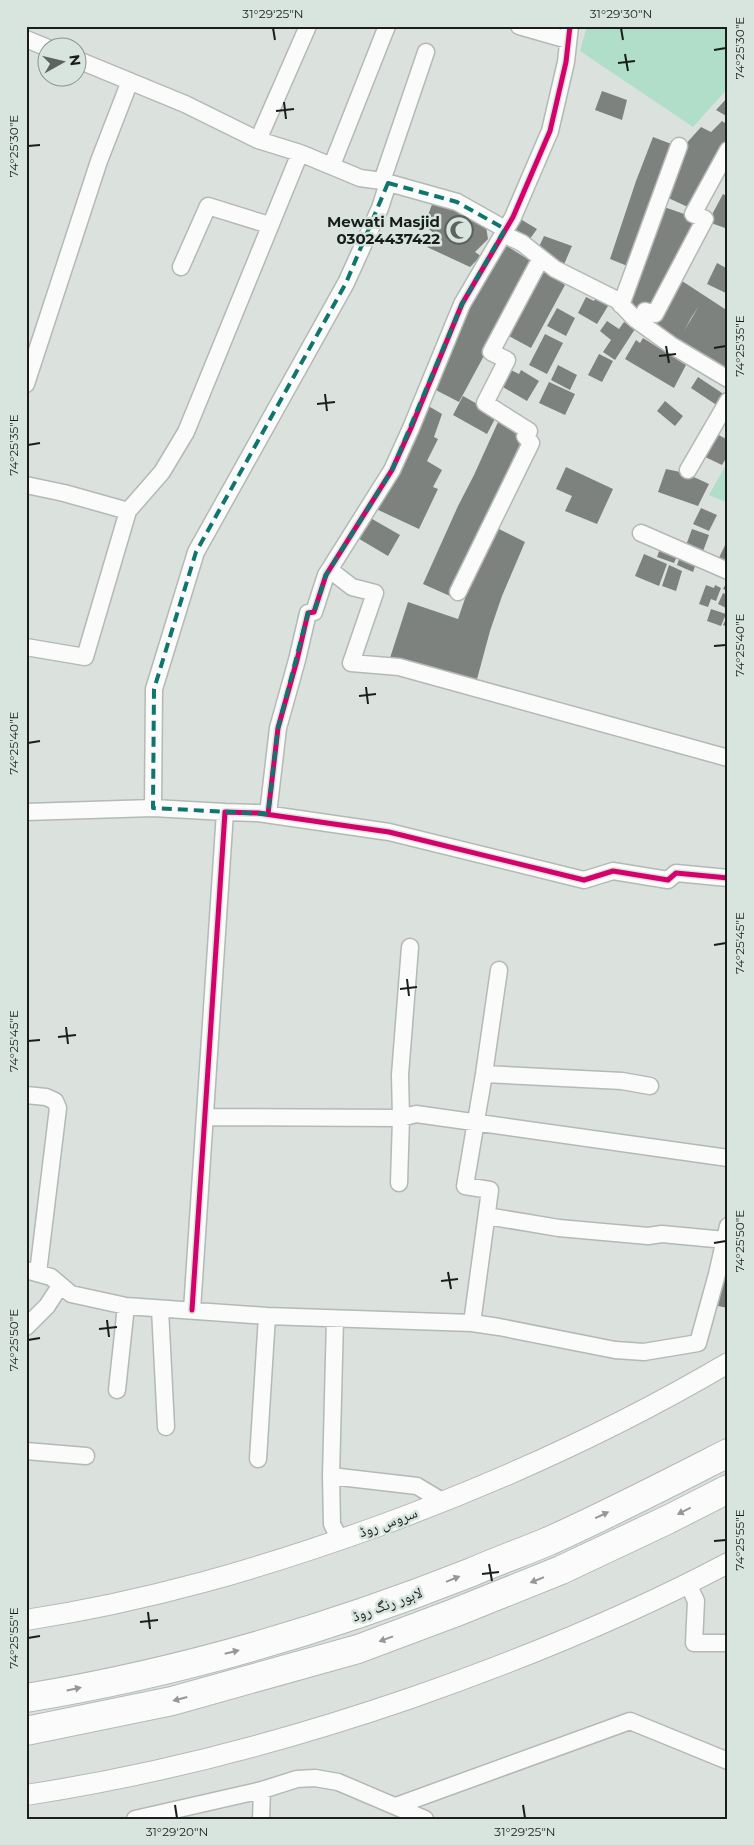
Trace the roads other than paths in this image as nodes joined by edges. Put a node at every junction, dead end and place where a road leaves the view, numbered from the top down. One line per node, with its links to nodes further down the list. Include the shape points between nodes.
1 (308, 26): 10 (street)
2 (387, 26): 14 (street)
3 (519, 26): 4 (street)
4 (569, 33): 17 (street, via 566,62 550,131)
5 (26, 39): 6 (street)
6 (38, 44)
7 (426, 52): 15 (street)
8 (88, 64): 9 (street)
9 (130, 81): 10 (street); 23 (street, via 99,161)
10 (258, 140): 13 (street)
11 (679, 146): 20 (street)
12 (728, 150): 21 (street, via 693,214 705,219 656,314 645,311)
13 (300, 153): 14 (street); 16 (street)
14 (332, 165): 15 (street, via 360,178)
15 (385, 182): 17 (street, via 457,202); 34 (street, via 380,208 346,283 196,552 154,689)
16 (269, 225): 19 (street, via 208,206); 27 (street, via 186,432 162,472)
17 (504, 231): 18 (street); 29 (street, via 462,304 392,470)
18 (541, 258): 20 (street); 31 (street, via 491,352 506,360 485,404 529,431 526,436 531,443)
19 (181, 268)
20 (621, 305): 21 (street)
21 (638, 322): 22 (street)
22 (728, 379)
23 (26, 384)
24 (728, 401): 25 (street)
25 (688, 470)
26 (26, 485): 27 (street)
27 (128, 511): 32 (street, via 85,657)
28 (641, 533): 30 (street)
29 (330, 570): 33 (street, via 352,587 375,593 351,663 399,667); 37 (street, via 314,612 308,613 278,728)
30 (728, 570)
31 (458, 592)
32 (26, 647)
33 (728, 758)
34 (153, 808): 35 (street); 36 (street)
35 (26, 812)
36 (226, 812): 37 (street); 44 (street)
37 (268, 814): 38 (street, via 389,832 584,880 613,871 668,880 676,873)
38 (728, 878)
39 (410, 947): 45 (street, via 400,1075)
40 (498, 970): 41 (street)
41 (484, 1074): 42 (street, via 622,1081); 46 (street)
42 (650, 1086)
43 (26, 1095): 51 (street, via 46,1097 55,1101 58,1108)
44 (205, 1117): 45 (street); 55 (street)
45 (401, 1118): 46 (street, via 416,1114); 48 (street)
46 (476, 1122): 47 (street); 49 (street, via 465,1186 490,1190)
47 (728, 1158)
48 (399, 1183)
49 (487, 1216): 50 (street, via 559,1228 648,1236); 58 (street)
50 (726, 1233): 58 (street, via 698,1343 644,1352 615,1350)
51 (32, 1271): 52 (street, via 50,1277)
52 (60, 1286): 53 (street, via 81,1298); 59 (street, via 47,1306)
53 (126, 1306): 54 (street); 61 (street)
54 (160, 1309): 55 (street); 62 (street)
55 (192, 1310): 56 (street)
56 (266, 1316): 57 (street); 66 (street)
57 (335, 1319): 58 (street); 67 (street)
58 (472, 1323)
59 (26, 1327)
60 (728, 1363): 69 (street, سروس روڈ, via 583,1440)
61 (117, 1390)
62 (166, 1427)
63 (26, 1451): 65 (street)
64 (728, 1452): 75 (highway, لاہور رنگ روڈ, one-way to 64, via 252,1648 346,1618 548,1541)
65 (86, 1456)
66 (258, 1459)
67 (331, 1476): 69 (street, via 417,1486); 70 (street, via 332,1524)
68 (728, 1488): 76 (highway, one-way to 76, via 561,1570 358,1649 172,1701)
69 (442, 1502): 70 (street, سروس روڈ)
70 (340, 1540): 73 (street, سروس روڈ, via 171,1592)
71 (728, 1563): 72 (street)
72 (688, 1584): 74 (street, via 696,1601 694,1643); 79 (street, via 550,1646 340,1722 207,1759)
73 (26, 1620)
74 (728, 1643)
75 (26, 1698)
76 (26, 1731)
77 (728, 1761): 80 (street, via 630,1721)
78 (262, 1790): 80 (street, via 297,1779 315,1778 338,1782); 81 (street); 82 (street)
79 (26, 1795)
80 (396, 1806): 83 (street)
81 (134, 1819)
82 (261, 1819)
83 (425, 1819)

